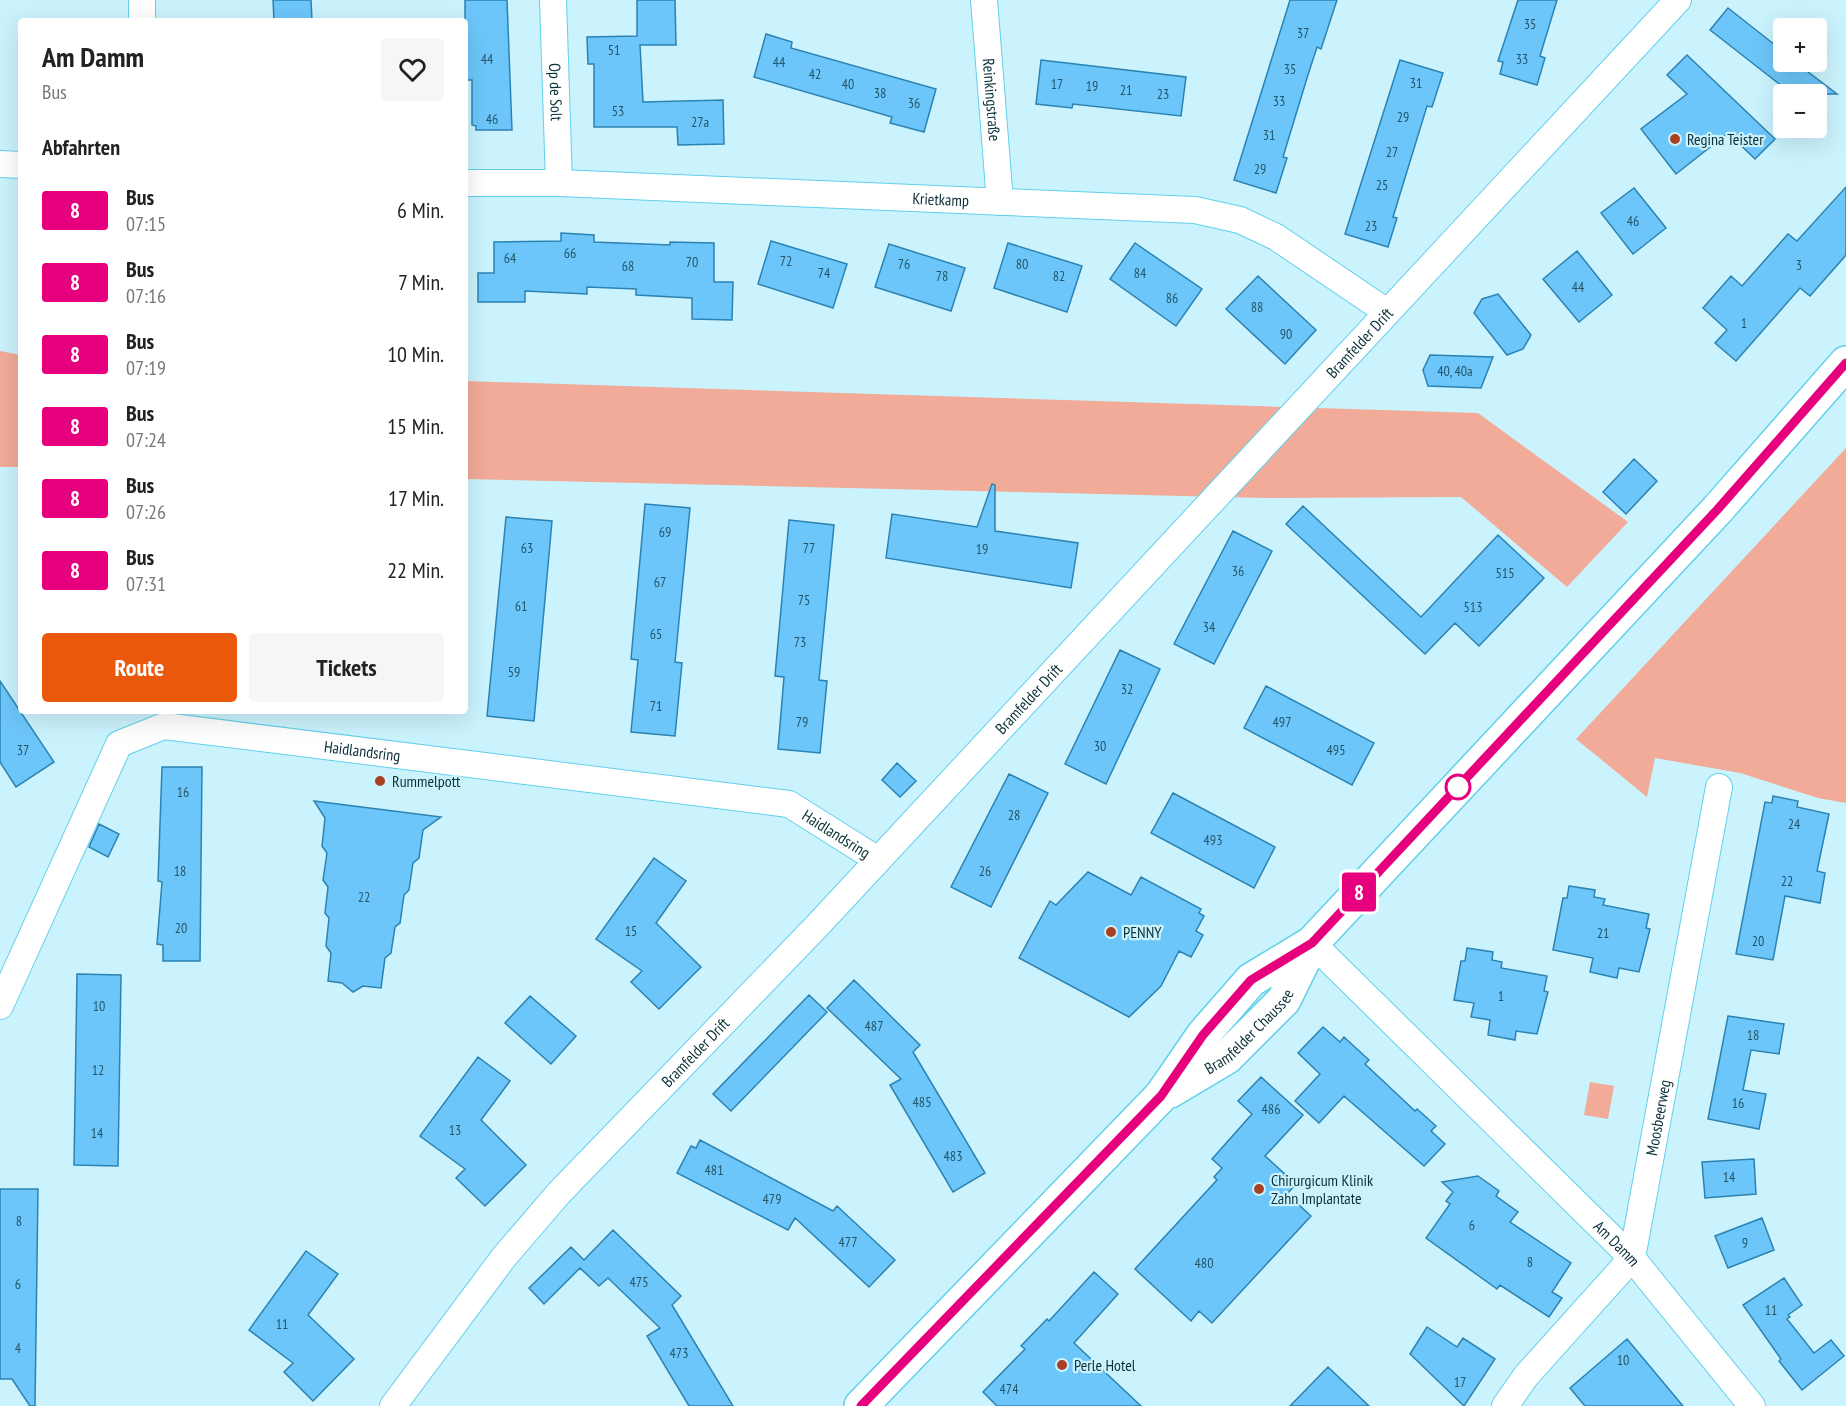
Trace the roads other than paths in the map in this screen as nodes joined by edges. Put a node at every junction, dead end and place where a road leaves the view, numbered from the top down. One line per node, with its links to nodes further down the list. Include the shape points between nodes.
1 (142, 0): 5 (street)
2 (553, 0): 9 (street, Op de Solt)
3 (984, 0): 10 (street, Reinkingstraße)
4 (1678, 0): 11 (street, Bramfelder Drift)
5 (142, 18)
6 (0, 164): 7 (street)
7 (18, 165)
8 (468, 183): 9 (street, Krietkamp)
9 (559, 183): 10 (street, Krietkamp)
10 (1000, 202): 11 (street, Krietkamp, via 1195,210 1240,220 1276,237)
11 (1387, 312): 14 (street, Bramfelder Drift)
12 (1846, 363): 15 (main road, Bramfelder Chaussee, via 1717,510)
13 (1719, 787): 17 (street, Moosbeerweg)
14 (878, 860): 16 (street, Haidlandsring, via 789,804 164,726 119,744); 18 (street, Bramfelder Drift, via 558,1193 504,1257)
15 (1312, 943): 17 (street, Am Damm); 19 (main road, Bramfelder Chaussee, via 1251,980 1203,1035 1161,1096)
16 (0, 1006)
17 (1632, 1258): 20 (street, via 1526,1376); 21 (street, Am Damm)
18 (393, 1406)
19 (861, 1406)
20 (1505, 1406)
21 (1752, 1406)

